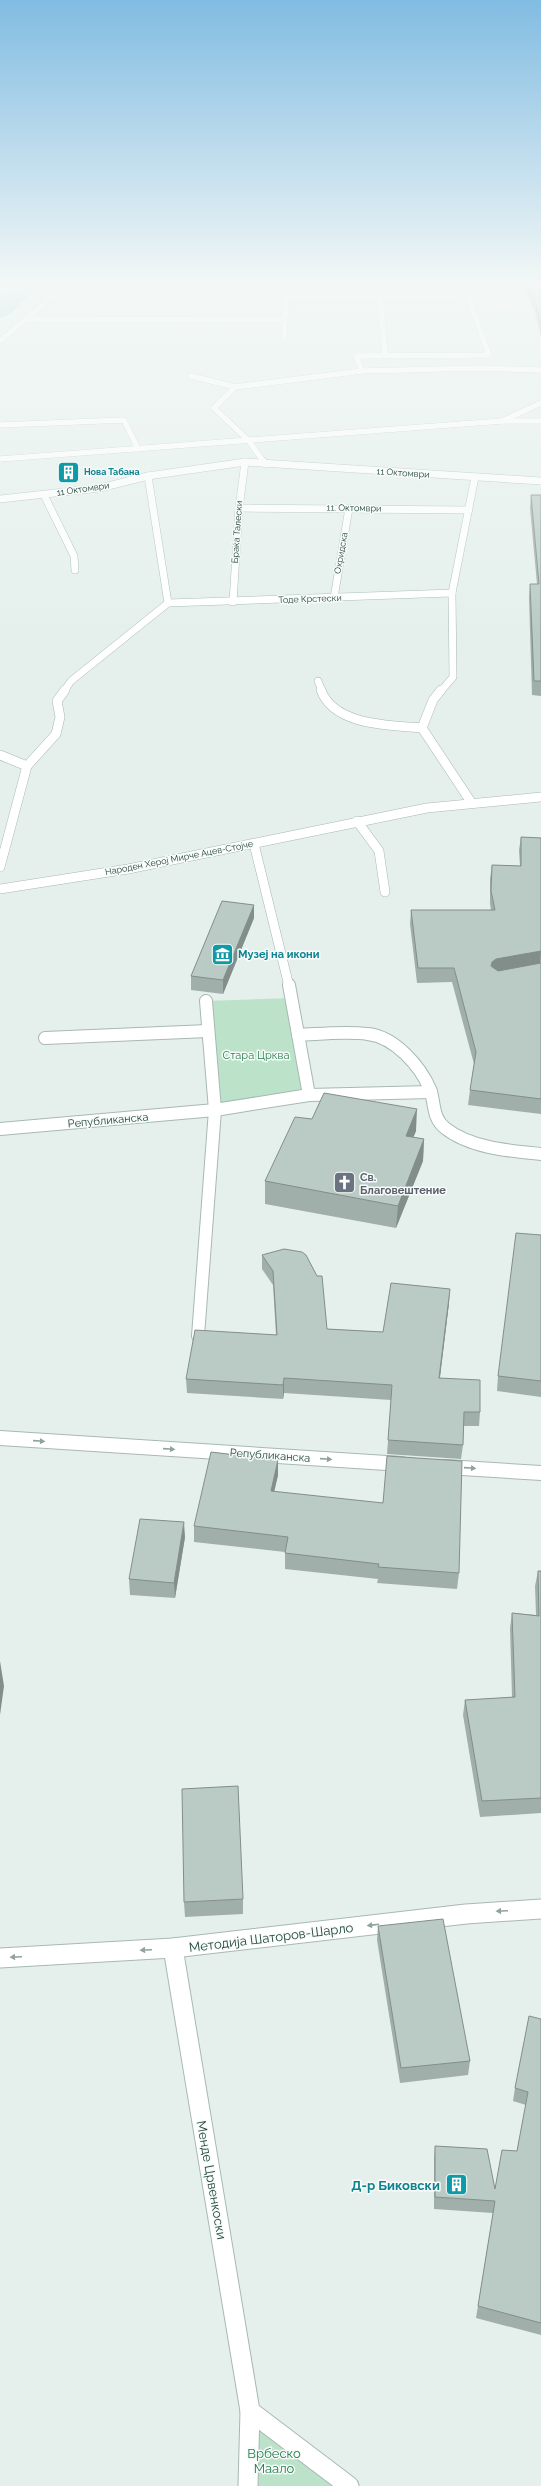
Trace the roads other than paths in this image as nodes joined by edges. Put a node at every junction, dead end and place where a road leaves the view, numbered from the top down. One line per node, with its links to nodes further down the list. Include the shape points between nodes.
1 (223, 399): 7 (street, via 214,408)
2 (541, 403): 4 (street)
3 (541, 415): 4 (street)
4 (502, 421): 5 (street); 7 (street)
5 (541, 421)
6 (0, 425): 8 (street, via 124,420)
7 (248, 440): 8 (street); 11 (street)
8 (138, 449): 9 (street)
9 (0, 459)
10 (245, 462): 11 (street, 11 Октомври); 12 (street, 11 Октомври); 17 (street, Браќа Талески)
11 (265, 464): 13 (street, 11 Октомври)
12 (148, 476): 15 (street, 11 Октомври, via 100,488); 24 (street)
13 (475, 477): 14 (street, 11 Октомври); 19 (street)
14 (541, 481)
15 (44, 495): 16 (street, 11 Октомври); 20 (street, 11 Октомври, via 74,556)
16 (0, 499)
17 (239, 508): 18 (street, 11. Октомври); 23 (street, Браќа Талески)
18 (349, 508): 19 (street, 11. Октомври); 22 (street, Охридска)
19 (469, 510): 21 (street)
20 (75, 570)
21 (452, 593): 22 (street, Тоде Крстески); 26 (street, via 453,677 433,700)
22 (334, 598): 23 (street, Тоде Крстески)
23 (232, 602): 24 (street, Тоде Крстески)
24 (168, 603): 28 (street, via 70,681 57,700 60,717 56,734)
25 (318, 681): 26 (street, via 325,701 359,722)
26 (422, 728): 30 (street)
27 (0, 755): 28 (street)
28 (27, 766): 33 (street)
29 (541, 796): 30 (street, Народен Херој Мирче Ацев-Стојче)
30 (471, 802): 31 (street, Народен Херој Мирче Ацев-Стојче)
31 (357, 821): 32 (street, Народен Херој Мирче Ацев-Стојче); 35 (street, via 379,851)
32 (254, 844): 34 (street, Народен Херој Мирче Ацев-Стојче); 38 (street, via 292,998)
33 (0, 867)
34 (0, 889)
35 (385, 892)
36 (206, 1001): 37 (street)
37 (208, 1031): 39 (street); 42 (street)
38 (298, 1035): 40 (street, via 373,1034 405,1054 424,1076); 41 (street)
39 (45, 1038)
40 (431, 1092): 41 (street, Републиканска); 44 (street, via 437,1119 454,1134 509,1152)
41 (309, 1095): 42 (street, Републиканска)
42 (216, 1110): 43 (street, Републиканска); 45 (street)
43 (0, 1129)
44 (541, 1154)
45 (198, 1336)
46 (0, 1438): 47 (street, Републиканска, one-way to 47)
47 (414, 1465)
48 (430, 1466): 49 (street, one-way to 49)
49 (541, 1473)
50 (541, 1909): 51 (street, Методија Шаторов-Шарло, one-way to 51, via 466,1914)
51 (173, 1948): 52 (street, Методија Шаторов-Шарло, one-way to 52); 53 (street, Менде Црвенкоски)
52 (0, 1958)
53 (250, 2411): 54 (street, Менде Црвенкоски); 55 (street)
54 (248, 2486)
55 (349, 2486)

